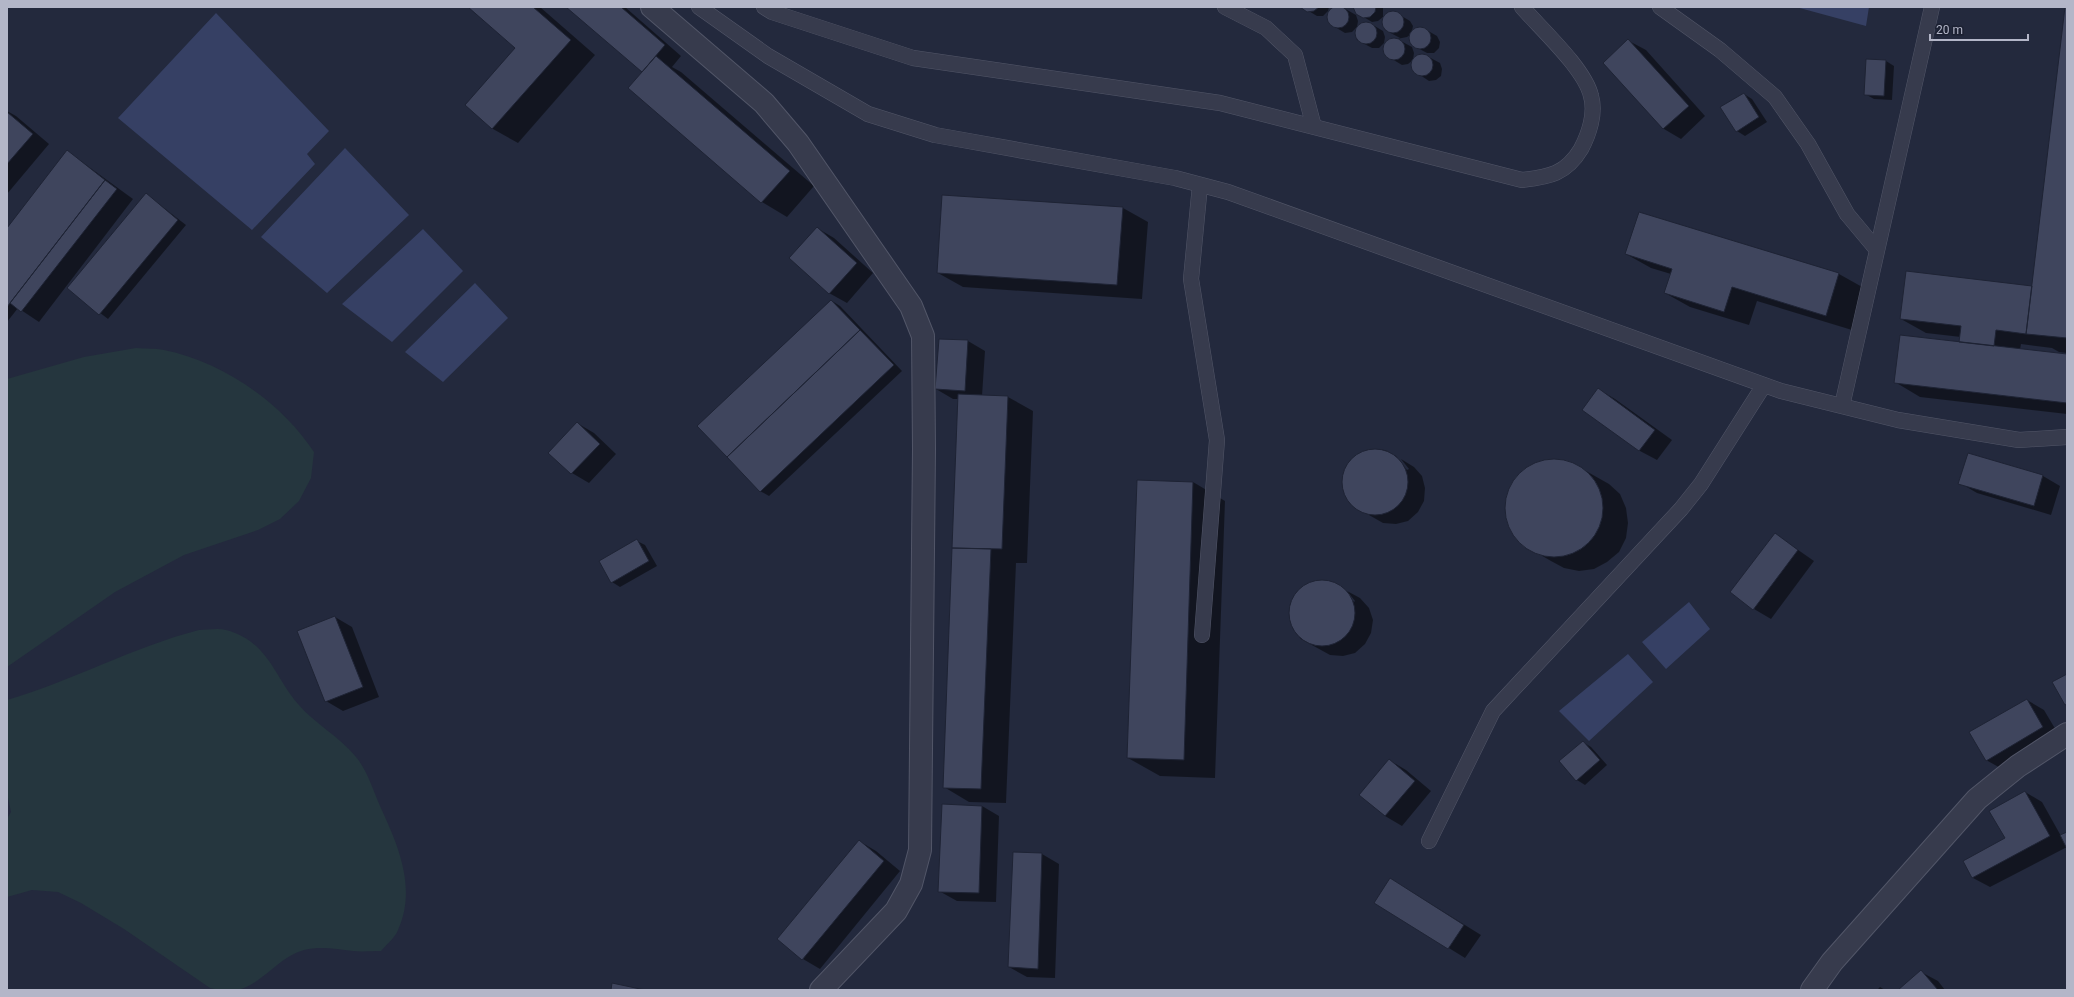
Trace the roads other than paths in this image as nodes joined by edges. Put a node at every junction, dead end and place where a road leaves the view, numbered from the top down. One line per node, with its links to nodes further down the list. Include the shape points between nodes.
1 (652, 7): 17 (street, via 764,102 798,143 911,306 922,336 924,449 920,850 912,884 896,911)
2 (699, 7): 9 (lane, via 768,56 868,114 935,135 1175,178)
3 (764, 7): 8 (lane, via 772,12 913,58 1220,103)
4 (1225, 7): 8 (lane, via 1266,28 1295,55)
5 (1522, 7): 8 (lane, via 1584,78 1592,97 1589,135 1563,170 1546,178 1522,180)
6 (1660, 7): 10 (lane, via 1720,50 1775,97 1808,144 1847,214)
7 (1932, 7): 10 (lane)
8 (1314, 127)
9 (1200, 185): 11 (lane, via 1228,192); 14 (lane, via 1191,279 1217,440)
10 (1877, 250): 12 (lane)
11 (1764, 385): 12 (lane); 16 (lane, via 1701,484 1681,509 1493,711)
12 (1842, 406): 13 (lane, via 1898,420 2019,440)
13 (2067, 437)
14 (1202, 635)
15 (2067, 734): 18 (street, via 2018,766 1977,799 1832,962)
16 (1429, 841)
17 (821, 990)
18 (1812, 990)

